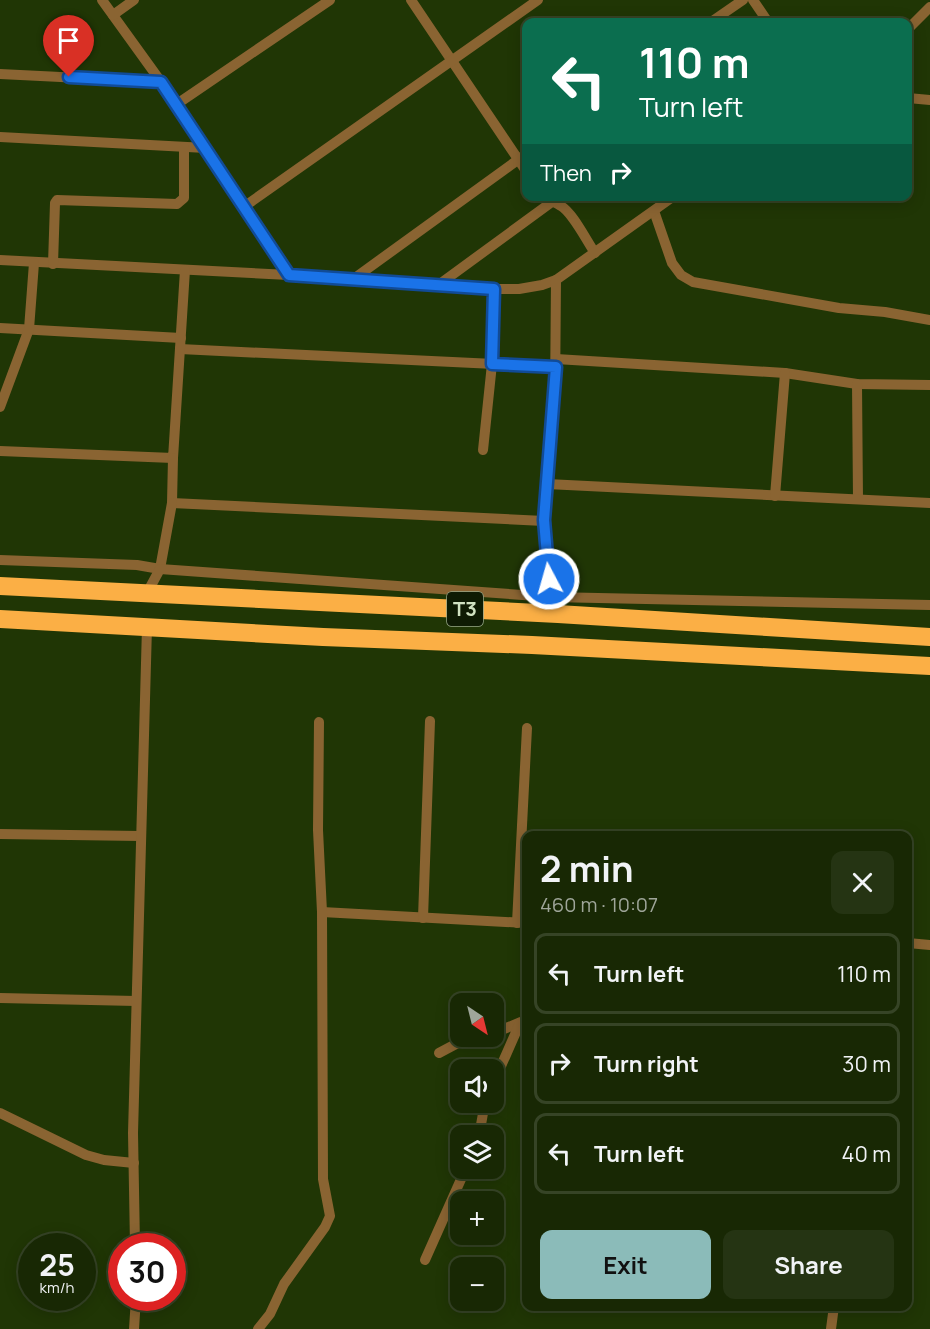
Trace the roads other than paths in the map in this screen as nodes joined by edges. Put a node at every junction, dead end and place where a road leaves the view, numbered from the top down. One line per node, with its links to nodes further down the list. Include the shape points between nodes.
1 (102, 0): 9 (street)
2 (134, 0): 9 (street)
3 (330, 0): 18 (street)
4 (411, 0): 13 (street)
5 (538, 0): 13 (street)
6 (743, 0): 10 (street)
7 (753, 0): 11 (street)
8 (930, 7): 12 (street)
9 (113, 15): 15 (street)
10 (717, 18)
11 (765, 18)
12 (912, 25)
13 (452, 60): 22 (street); 27 (street)
14 (0, 74): 15 (street)
15 (161, 82): 18 (street)
16 (912, 98): 17 (street)
17 (930, 100)
18 (177, 104): 21 (street)
19 (0, 137): 20 (street)
20 (184, 147): 21 (street); 32 (street, via 184,198 177,204 57,200)
21 (206, 148): 27 (street)
22 (522, 155)
23 (522, 157): 35 (street)
24 (548, 201): 37 (street)
25 (555, 201): 29 (street, via 568,212)
26 (667, 201): 28 (street)
27 (245, 206): 34 (street)
28 (654, 211): 29 (street); 39 (street, via 672,263 681,276 693,282)
29 (595, 252): 36 (street)
30 (0, 260): 31 (street)
31 (34, 263): 32 (street); 41 (street)
32 (53, 264): 33 (street)
33 (185, 270): 34 (street); 42 (street)
34 (289, 275): 35 (street)
35 (352, 280): 37 (street)
36 (556, 280): 38 (street, via 519,289); 43 (street)
37 (437, 286): 38 (street)
38 (494, 289): 44 (street)
39 (930, 320)
40 (0, 328): 41 (street)
41 (29, 330): 42 (street); 48 (street)
42 (180, 344): 44 (street); 51 (street)
43 (556, 363): 44 (street); 45 (street); 52 (street)
44 (492, 364): 49 (street)
45 (785, 373): 46 (street); 53 (street)
46 (857, 384): 47 (street); 54 (street)
47 (930, 385)
48 (0, 407)
49 (483, 450)
50 (0, 451): 51 (street)
51 (173, 458): 55 (street)
52 (547, 484): 53 (street); 57 (street)
53 (775, 496): 54 (street)
54 (858, 499): 56 (street)
55 (172, 503): 57 (street); 59 (street)
56 (930, 503)
57 (544, 520): 62 (street)
58 (0, 560): 59 (street)
59 (160, 569): 61 (street); 62 (street)
60 (0, 586): 61 (highway, T3)
61 (147, 593): 64 (highway, T3)
62 (551, 597): 63 (street); 64 (street)
63 (930, 605)
64 (558, 614): 67 (highway, T3)
65 (0, 619): 66 (highway, T3)
66 (147, 627): 68 (highway, T3); 74 (street)
67 (930, 637)
68 (930, 666)
69 (430, 721): 76 (street)
70 (319, 722): 75 (street)
71 (527, 728): 72 (street)
72 (524, 831)
73 (0, 834): 74 (street)
74 (140, 836): 81 (street)
75 (322, 912): 76 (street); 96 (street, via 323,1179 330,1216)
76 (423, 918): 77 (street)
77 (522, 923)
78 (912, 943): 79 (street)
79 (930, 945)
80 (0, 998): 81 (street)
81 (136, 1001): 89 (street)
82 (522, 1021): 84 (street)
83 (522, 1023): 87 (street)
84 (504, 1029)
85 (450, 1047): 86 (street)
86 (439, 1053)
87 (504, 1061)
88 (0, 1113): 89 (street, via 86,1155)
89 (134, 1163): 91 (street)
90 (461, 1179): 92 (street)
91 (135, 1233)
92 (425, 1260)
93 (135, 1311): 95 (street)
94 (833, 1311): 97 (street)
95 (134, 1329)
96 (258, 1329)
97 (831, 1329)

